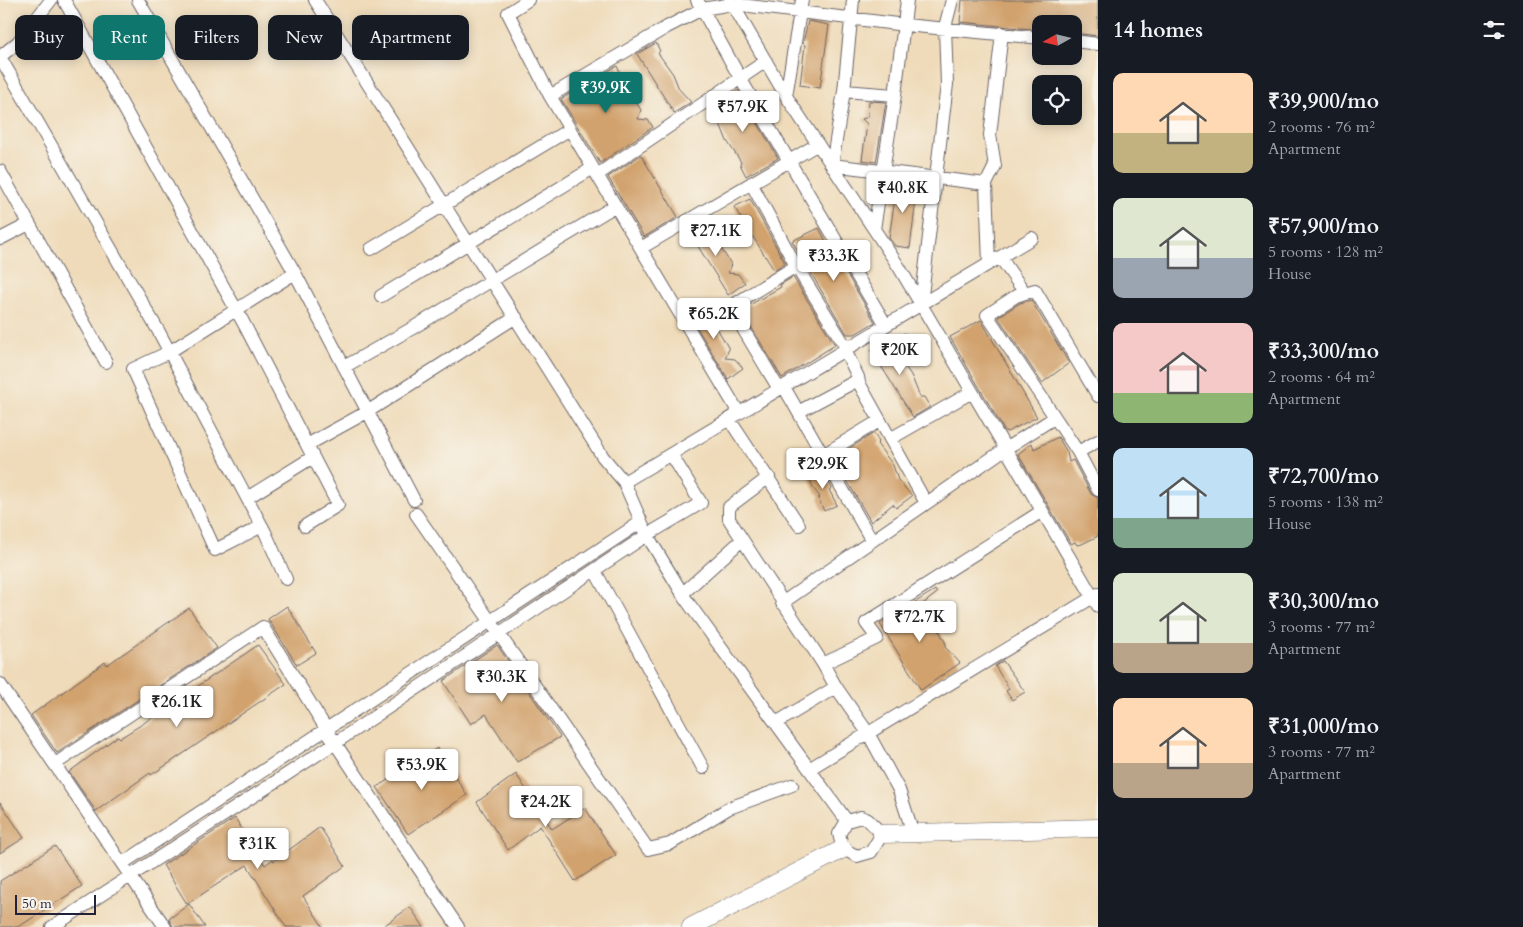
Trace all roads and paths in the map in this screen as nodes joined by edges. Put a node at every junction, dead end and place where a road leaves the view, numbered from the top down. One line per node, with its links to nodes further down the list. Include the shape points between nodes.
1 (51, 0): 19 (street, via 18,42)
2 (64, 0): 53 (street)
3 (138, 0): 48 (street)
4 (315, 0): 37 (street)
5 (528, 0): 24 (street, via 508,12)
6 (853, 0): 12 (street)
7 (907, 0): 13 (street)
8 (952, 0): 14 (street)
9 (731, 2): 10 (street); 11 (street); 20 (street)
10 (700, 4): 21 (street); 24 (street)
11 (802, 6): 12 (street); 25 (street)
12 (850, 17): 13 (street); 22 (street)
13 (905, 25): 14 (street); 23 (street)
14 (945, 27): 15 (street); 33 (street, via 947,84)
15 (1002, 33): 16 (street); 35 (street, via 990,135 995,166)
16 (1032, 37)
17 (1082, 42): 18 (street)
18 (1098, 44)
19 (2, 53): 57 (street)
20 (766, 61): 21 (street); 25 (street)
21 (740, 78): 28 (street); 31 (street)
22 (844, 91): 23 (street); 29 (street)
23 (895, 95): 32 (street)
24 (550, 96): 26 (street)
25 (786, 96): 27 (street)
26 (570, 129): 31 (street); 37 (street)
27 (818, 144): 28 (street); 29 (street)
28 (789, 161): 34 (street); 55 (street)
29 (832, 165): 32 (street); 40 (street)
30 (0, 171): 36 (street)
31 (595, 171): 38 (street); 43 (street)
32 (883, 172): 33 (street); 40 (street)
33 (936, 177): 35 (street); 52 (street)
34 (751, 183): 44 (street); 47 (street)
35 (986, 184): 46 (street)
36 (5, 191): 39 (street)
37 (445, 205): 43 (street); 45 (street)
38 (616, 206): 44 (street); 49 (street)
39 (29, 224): 42 (street); 58 (street)
40 (874, 229): 52 (street)
41 (1032, 238): 46 (street)
42 (0, 239)
43 (469, 242): 49 (street); 51 (street)
44 (641, 248): 66 (street)
45 (371, 249)
46 (994, 260): 50 (street); 52 (street)
47 (796, 266): 56 (street); 61 (street, via 730,307)
48 (295, 273): 53 (street); 59 (street)
49 (492, 279): 54 (street); 59 (street)
50 (1025, 293): 63 (street, via 1035,290); 67 (street, via 987,314)
51 (381, 296)
52 (921, 304): 55 (street); 62 (street)
53 (236, 311): 57 (street); 71 (street)
54 (516, 317): 64 (street); 78 (street, via 603,457)
55 (886, 325): 56 (street)
56 (846, 349): 60 (street); 61 (street)
57 (169, 352): 80 (street); 87 (street, via 133,369 215,550)
58 (106, 362)
59 (344, 367): 64 (street)
60 (858, 380): 65 (street); 68 (street)
61 (781, 388): 65 (street); 66 (street)
62 (972, 392): 69 (street); 72 (street)
63 (1098, 396)
64 (367, 412): 71 (street); 81 (street)
65 (798, 412): 75 (street)
66 (734, 416): 74 (street); 77 (street)
67 (1054, 418): 72 (street); 73 (street)
68 (880, 421): 69 (street); 75 (street)
69 (890, 439): 82 (street)
70 (1098, 441): 73 (street)
71 (307, 445): 76 (street)
72 (1005, 449): 82 (street); 83 (street)
73 (1078, 452): 79 (street)
74 (671, 454): 78 (street); 89 (street, via 701,503)
75 (823, 454): 91 (street)
76 (313, 457): 80 (street); 88 (street, via 338,505)
77 (769, 477): 86 (street); 90 (street, via 729,507 729,519)
78 (624, 482): 85 (street)
79 (1098, 490)
80 (247, 498): 87 (street)
81 (414, 500)
82 (926, 503): 91 (street)
83 (1042, 511): 95 (street); 99 (street, via 866,623 877,638)
84 (416, 514): 97 (street)
85 (641, 522): 89 (street); 97 (street)
86 (799, 524)
87 (262, 526): 93 (street)
88 (305, 526)
89 (647, 535): 92 (street); 94 (street)
90 (742, 540): 94 (street); 96 (street)
91 (872, 541): 96 (street)
92 (595, 571): 98 (street); 107 (street)
93 (286, 580)
94 (682, 594): 102 (street)
95 (1096, 599): 104 (street)
96 (782, 603): 99 (street)
97 (491, 621): 98 (street); 103 (street)
98 (499, 633): 105 (street); 109 (street, via 648,849 670,844 729,808)
99 (823, 664): 101 (street)
100 (0, 684): 106 (street)
101 (836, 687): 102 (street); 104 (street)
102 (776, 723): 108 (street)
103 (327, 730): 105 (street); 106 (street, via 263,627); 115 (street)
104 (868, 733): 108 (street); 112 (street, via 899,790)
105 (336, 743): 116 (street); 119 (street)
106 (55, 764): 115 (street)
107 (703, 768)
108 (809, 769): 110 (street)
109 (792, 785)
110 (847, 821): 113 (street, via 861,817); 114 (street, via 839,834)
111 (1098, 828): 112 (street)
112 (914, 833): 113 (street)
113 (882, 834): 114 (street, via 876,846 864,856 856,856)
114 (843, 849): 120 (street)
115 (123, 863): 116 (street)
116 (132, 876): 117 (street); 118 (street)
117 (52, 927)
118 (165, 927)
119 (458, 927)
120 (691, 927)

